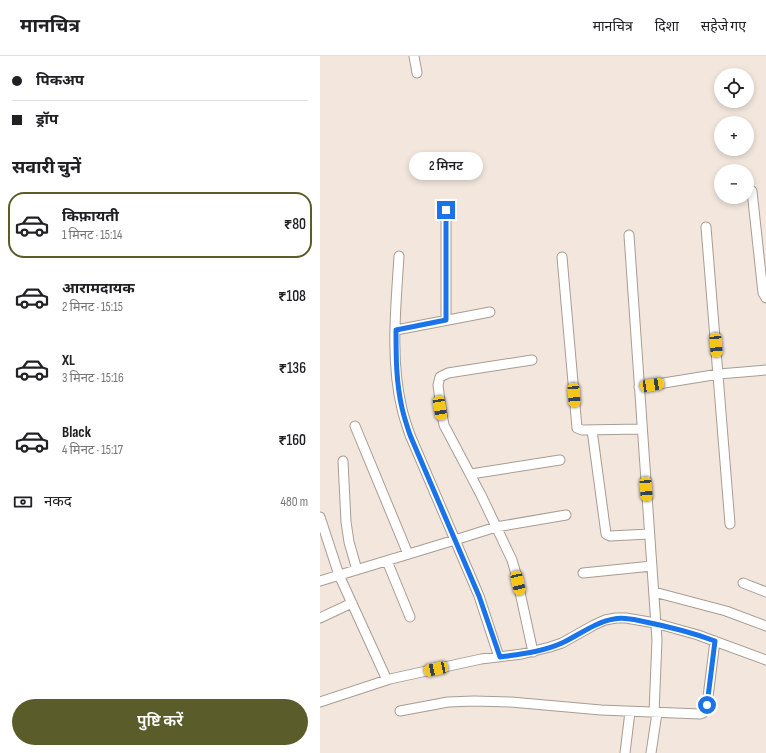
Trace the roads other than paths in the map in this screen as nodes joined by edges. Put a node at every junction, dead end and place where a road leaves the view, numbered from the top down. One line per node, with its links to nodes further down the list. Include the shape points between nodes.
1 (414, 56): 2 (street)
2 (417, 72)
3 (753, 204): 9 (street, via 762,292)
4 (446, 210): 11 (street)
5 (706, 227): 15 (street)
6 (628, 234): 16 (street)
7 (399, 256): 12 (street)
8 (562, 257): 19 (street, via 576,426 580,430)
9 (766, 298)
10 (490, 312): 11 (street)
11 (446, 320): 12 (street)
12 (396, 330): 28 (street, via 396,370 402,410 410,435)
13 (532, 360): 22 (street, via 448,373 440,377 438,385 442,419)
14 (766, 370): 15 (street)
15 (719, 374): 16 (street); 25 (street)
16 (639, 387): 18 (street)
17 (355, 426): 29 (street)
18 (642, 429): 19 (street); 27 (street)
19 (592, 430): 27 (street, via 606,534)
20 (560, 460): 22 (street)
21 (343, 461): 32 (street, via 346,522)
22 (471, 474): 26 (street)
23 (566, 515): 26 (street)
24 (320, 517): 34 (street)
25 (730, 524)
26 (496, 527): 28 (street); 45 (street, via 512,560)
27 (649, 534): 31 (street)
28 (456, 540): 29 (street); 46 (street)
29 (408, 554): 30 (street)
30 (387, 561): 32 (street); 40 (street)
31 (652, 566): 33 (street); 37 (street)
32 (357, 570): 34 (street)
33 (583, 573)
34 (340, 575): 35 (street); 39 (street)
35 (320, 581)
36 (743, 583): 38 (street)
37 (654, 592): 42 (street); 43 (street, via 726,611)
38 (766, 592)
39 (352, 603): 41 (street); 48 (street)
40 (410, 616)
41 (320, 618)
42 (655, 624): 44 (street); 45 (street, via 626,618 605,620 562,643); 52 (street)
43 (766, 626)
44 (715, 641): 47 (street); 52 (street, via 707,705 703,713)
45 (533, 652): 46 (street)
46 (500, 657): 48 (street)
47 (766, 660)
48 (387, 680): 49 (street)
49 (320, 702)
50 (400, 711): 51 (street, via 474,700)
51 (630, 712): 52 (street); 53 (street)
52 (656, 713): 54 (street)
53 (625, 753)
54 (652, 753)

